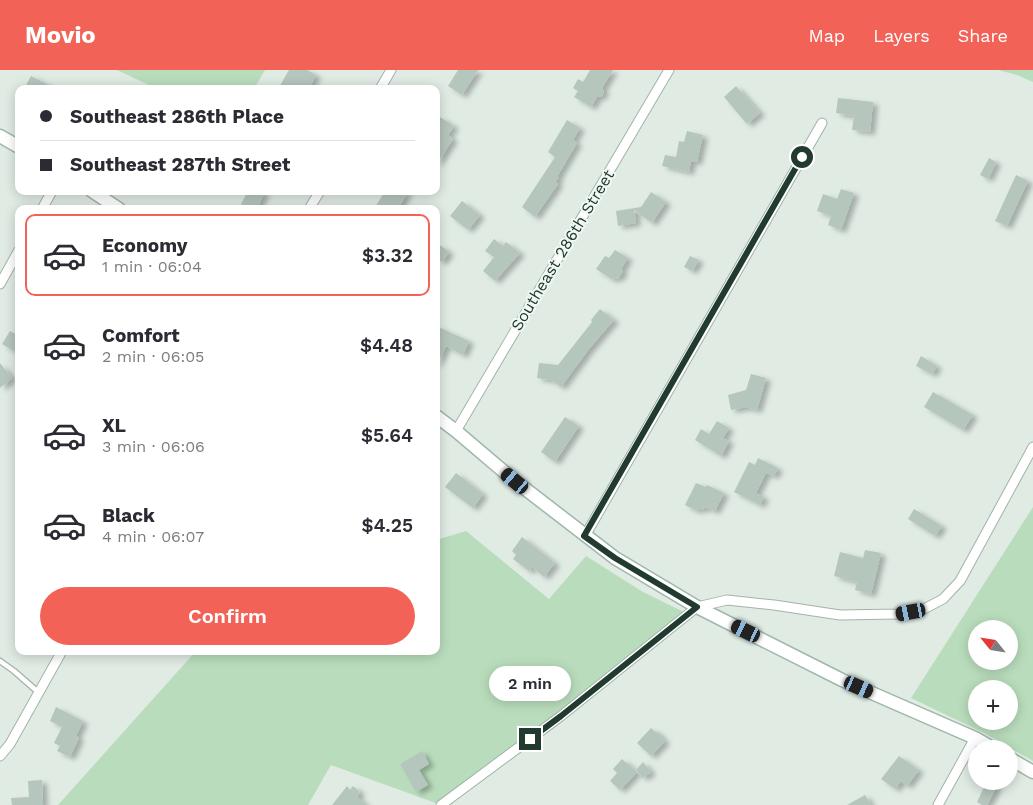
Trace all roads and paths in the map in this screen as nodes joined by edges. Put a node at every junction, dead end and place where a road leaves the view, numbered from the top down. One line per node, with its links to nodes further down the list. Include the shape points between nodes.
1 (391, 70): 3 (street)
2 (669, 70): 12 (street, Southeast 286th Street)
3 (382, 85)
4 (822, 123): 14 (street)
5 (0, 136): 6 (street)
6 (15, 145)
7 (98, 195): 8 (street)
8 (113, 205)
9 (15, 257): 10 (street)
10 (0, 284)
11 (440, 419): 12 (street)
12 (456, 431): 14 (street)
13 (1033, 447): 15 (street, via 960,582 943,599 924,609 898,614 840,615 727,600)
14 (584, 536): 15 (street)
15 (697, 607): 19 (street, via 842,680); 24 (street, via 561,716)
16 (60, 655): 18 (street)
17 (0, 661): 18 (lane)
18 (40, 692): 21 (street)
19 (976, 738): 20 (street); 25 (street)
20 (979, 740)
21 (0, 756)
22 (1018, 763): 23 (street)
23 (1033, 772)
24 (441, 805)
25 (938, 805)

